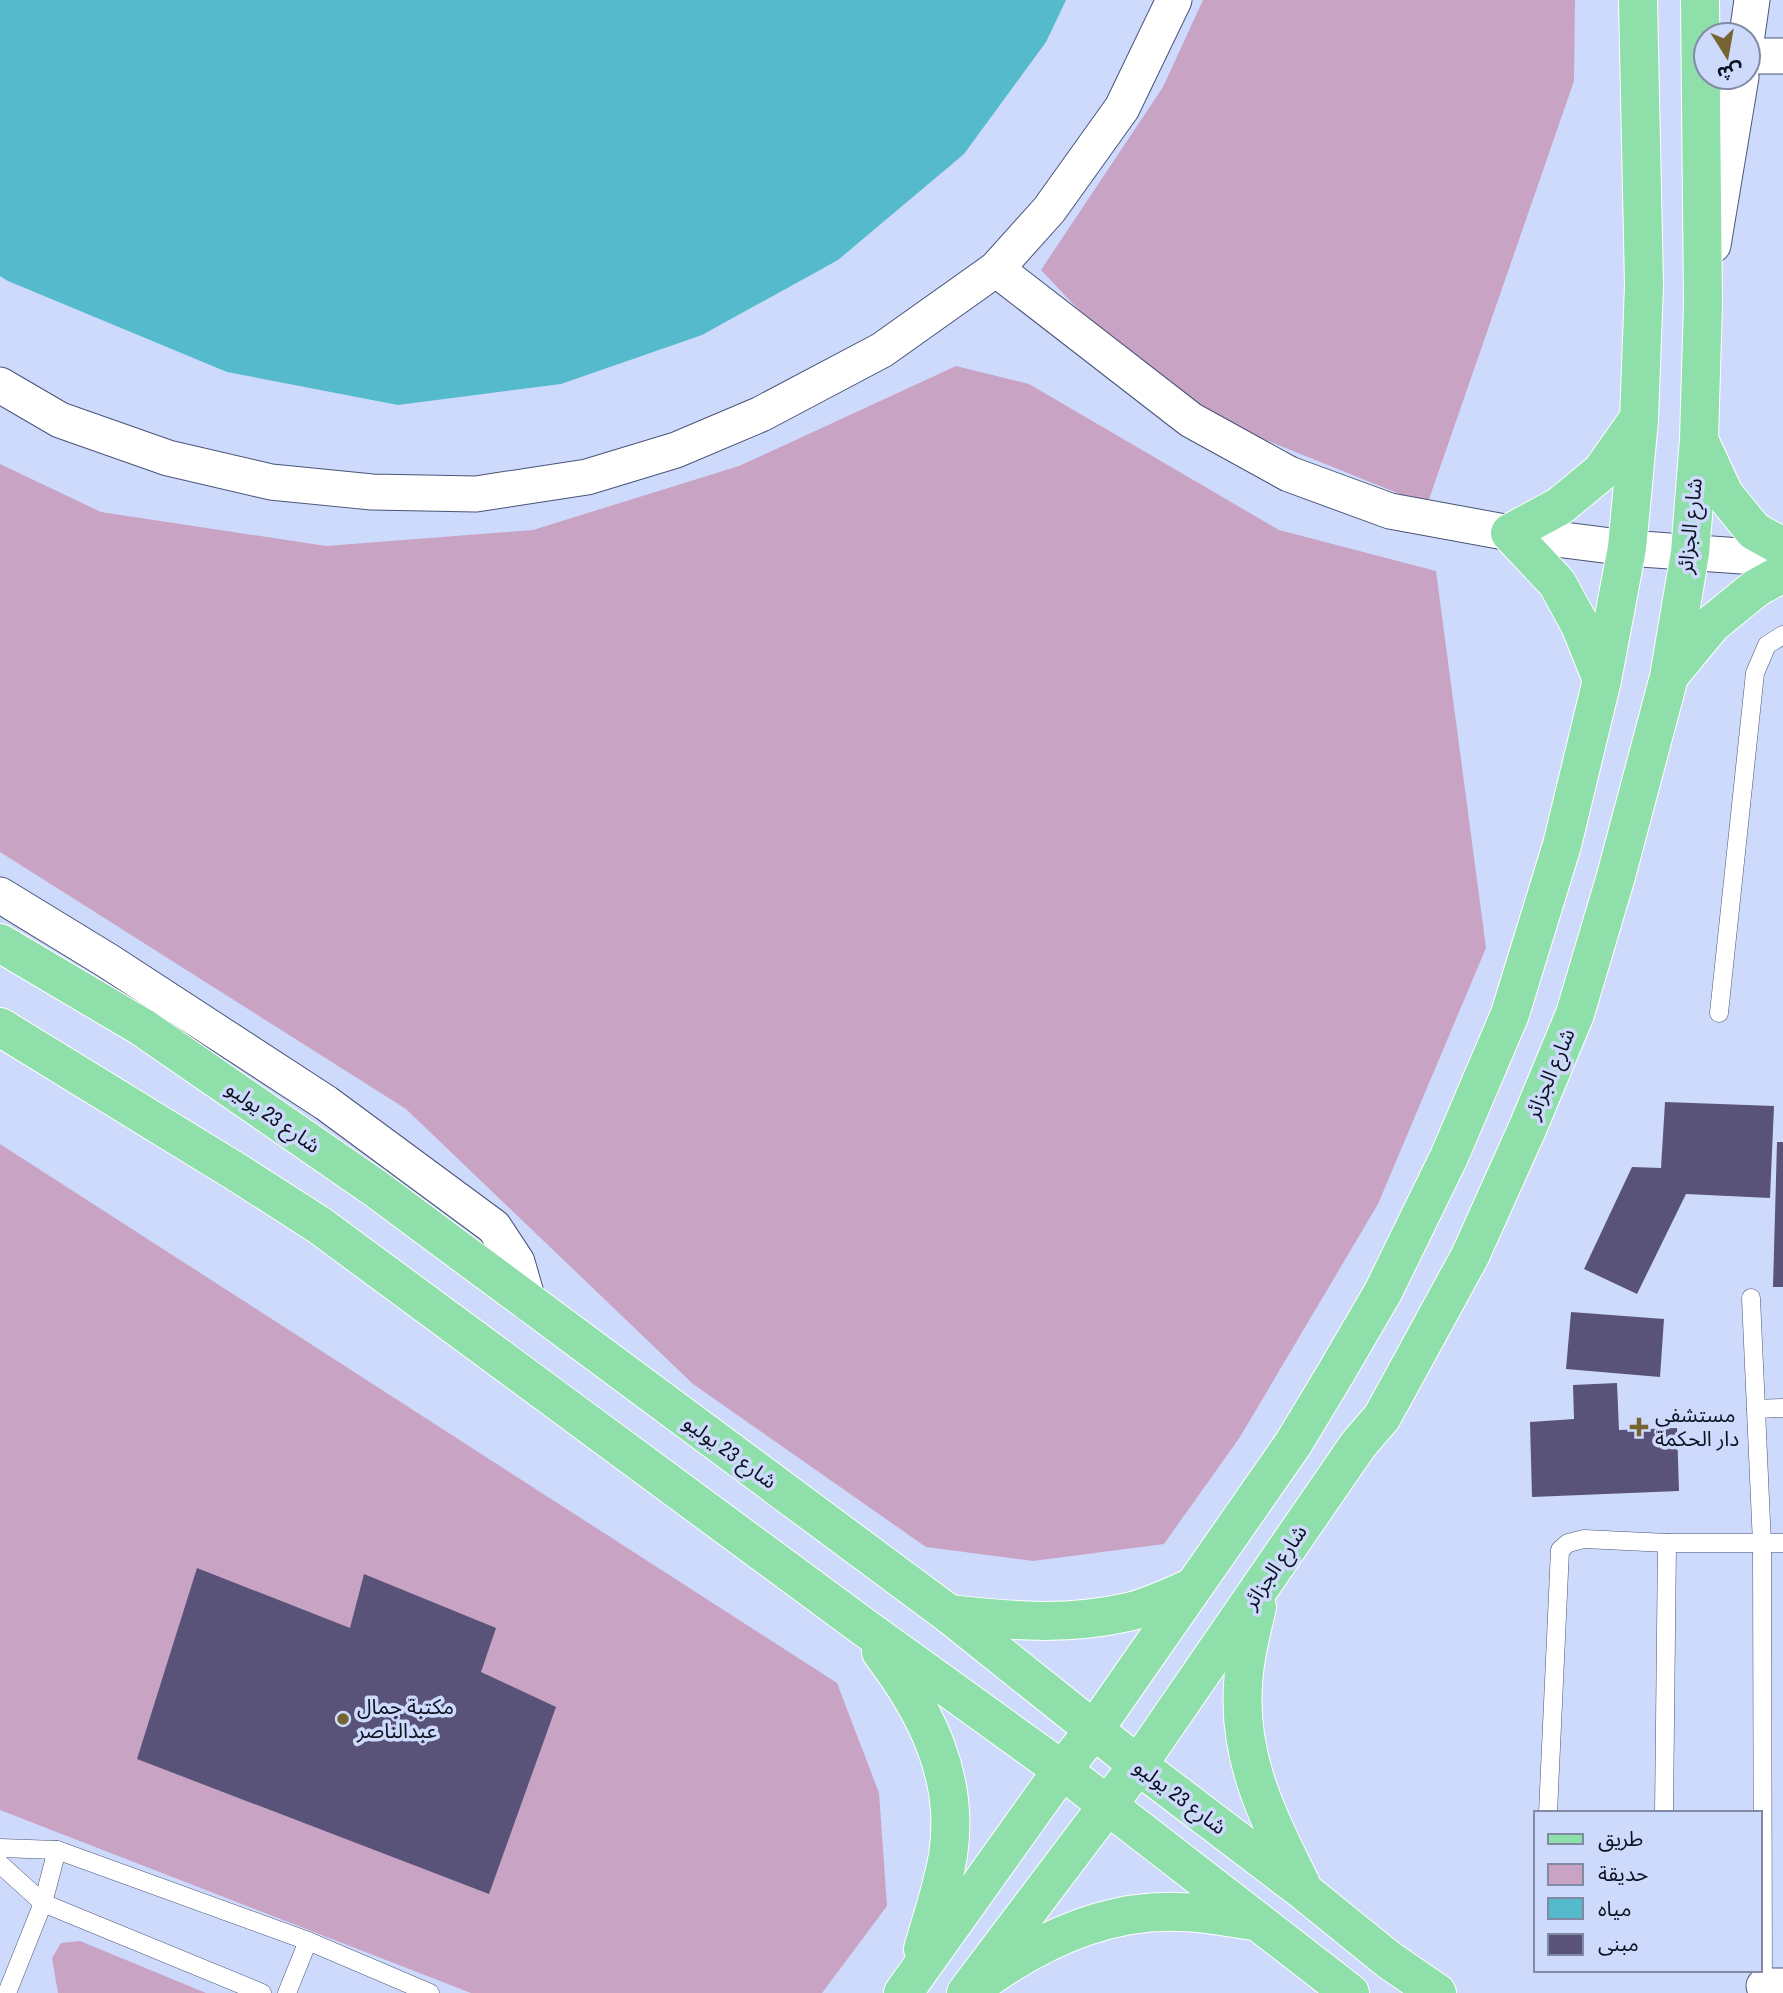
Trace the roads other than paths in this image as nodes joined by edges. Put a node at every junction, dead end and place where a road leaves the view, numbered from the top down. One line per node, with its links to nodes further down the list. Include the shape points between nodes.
1 (1174, 0): 9 (street, via 1122,108 1049,210)
2 (1638, 0): 12 (main road, via 1644,285)
3 (1700, 0): 10 (main road, شارع الجزائر)
4 (1752, 0): 5 (street)
5 (1749, 21)
6 (1762, 56): 7 (street)
7 (1783, 56)
8 (1739, 91): 10 (street)
9 (996, 269): 11 (street, via 882,350 761,414 676,450 587,477 475,494 372,492 271,482 168,458 60,420); 14 (street, via 1191,420 1289,474 1390,511)
10 (1703, 304): 13 (main road, شارع الجزائر)
11 (0, 385)
12 (1639, 420): 14 (main road, via 1601,472 1560,506); 16 (main road)
13 (1699, 439): 15 (main road, via 1724,494 1754,531); 17 (main road, شارع الجزائر)
14 (1510, 533): 16 (street); 22 (main road, via 1557,583)
15 (1783, 547)
16 (1627, 548): 17 (street); 22 (main road)
17 (1690, 553): 18 (street); 21 (main road, شارع الجزائر)
18 (1783, 559)
19 (1783, 573): 21 (main road, via 1756,588 1712,624)
20 (1783, 635): 25 (lane, via 1767,645 1755,673)
21 (1669, 677): 35 (main road, شارع الجزائر, via 1575,1014 1513,1162 1470,1256 1382,1417 1357,1445)
22 (1602, 680): 34 (main road, via 1562,845 1510,1014 1450,1157 1383,1292 1334,1377)
23 (0, 895): 28 (street, via 326,1103 494,1227 517,1262)
24 (0, 943): 28 (main road, شارع 23 يوليو, via 154,1035 374,1188)
25 (1719, 1013)
26 (0, 1027): 37 (main road, via 319,1225)
27 (1751, 1298): 30 (lane)
28 (529, 1304): 36 (main road, شارع 23 يوليو)
29 (1783, 1408): 30 (lane)
30 (1756, 1409): 33 (lane)
31 (1667, 1543): 33 (lane); 42 (lane, via 1584,1539 1560,1550); 43 (lane)
32 (1783, 1543): 33 (lane)
33 (1762, 1544): 44 (lane)
34 (1193, 1587): 36 (main road, via 1137,1609 1077,1620 1016,1622); 38 (main road)
35 (1261, 1589): 39 (main road, شارع الجزائر); 49 (main road, via 1245,1666 1244,1728 1259,1793)
36 (949, 1614): 38 (main road, شارع 23 يوليو)
37 (860, 1625): 40 (main road); 53 (main road, via 925,1718 946,1771 951,1803 948,1855)
38 (1094, 1730): 39 (main road, شارع 23 يوليو); 40 (main road)
39 (1138, 1765): 41 (main road, شارع الجزائر); 49 (main road, شارع 23 يوليو)
40 (1062, 1770): 41 (main road); 53 (main road)
41 (1107, 1805): 51 (main road); 59 (main road, شارع الجزائر)
42 (1548, 1811)
43 (1664, 1811)
44 (1761, 1811)
45 (1762, 1843): 54 (lane)
46 (0, 1848): 47 (lane)
47 (57, 1850): 50 (lane); 52 (lane)
48 (0, 1864): 50 (lane)
49 (1305, 1892): 61 (main road, شارع 23 يوليو)
50 (43, 1903): 55 (lane); 56 (lane)
51 (1254, 1921): 59 (main road, via 1180,1912 1125,1915 1069,1931 1017,1957); 60 (main road)
52 (308, 1941): 57 (lane); 58 (lane)
53 (910, 1983)
54 (1770, 1989)
55 (7, 1993)
56 (262, 1993)
57 (288, 1993)
58 (430, 1993)
59 (966, 1993)
60 (1350, 1993)
61 (1437, 1993)

